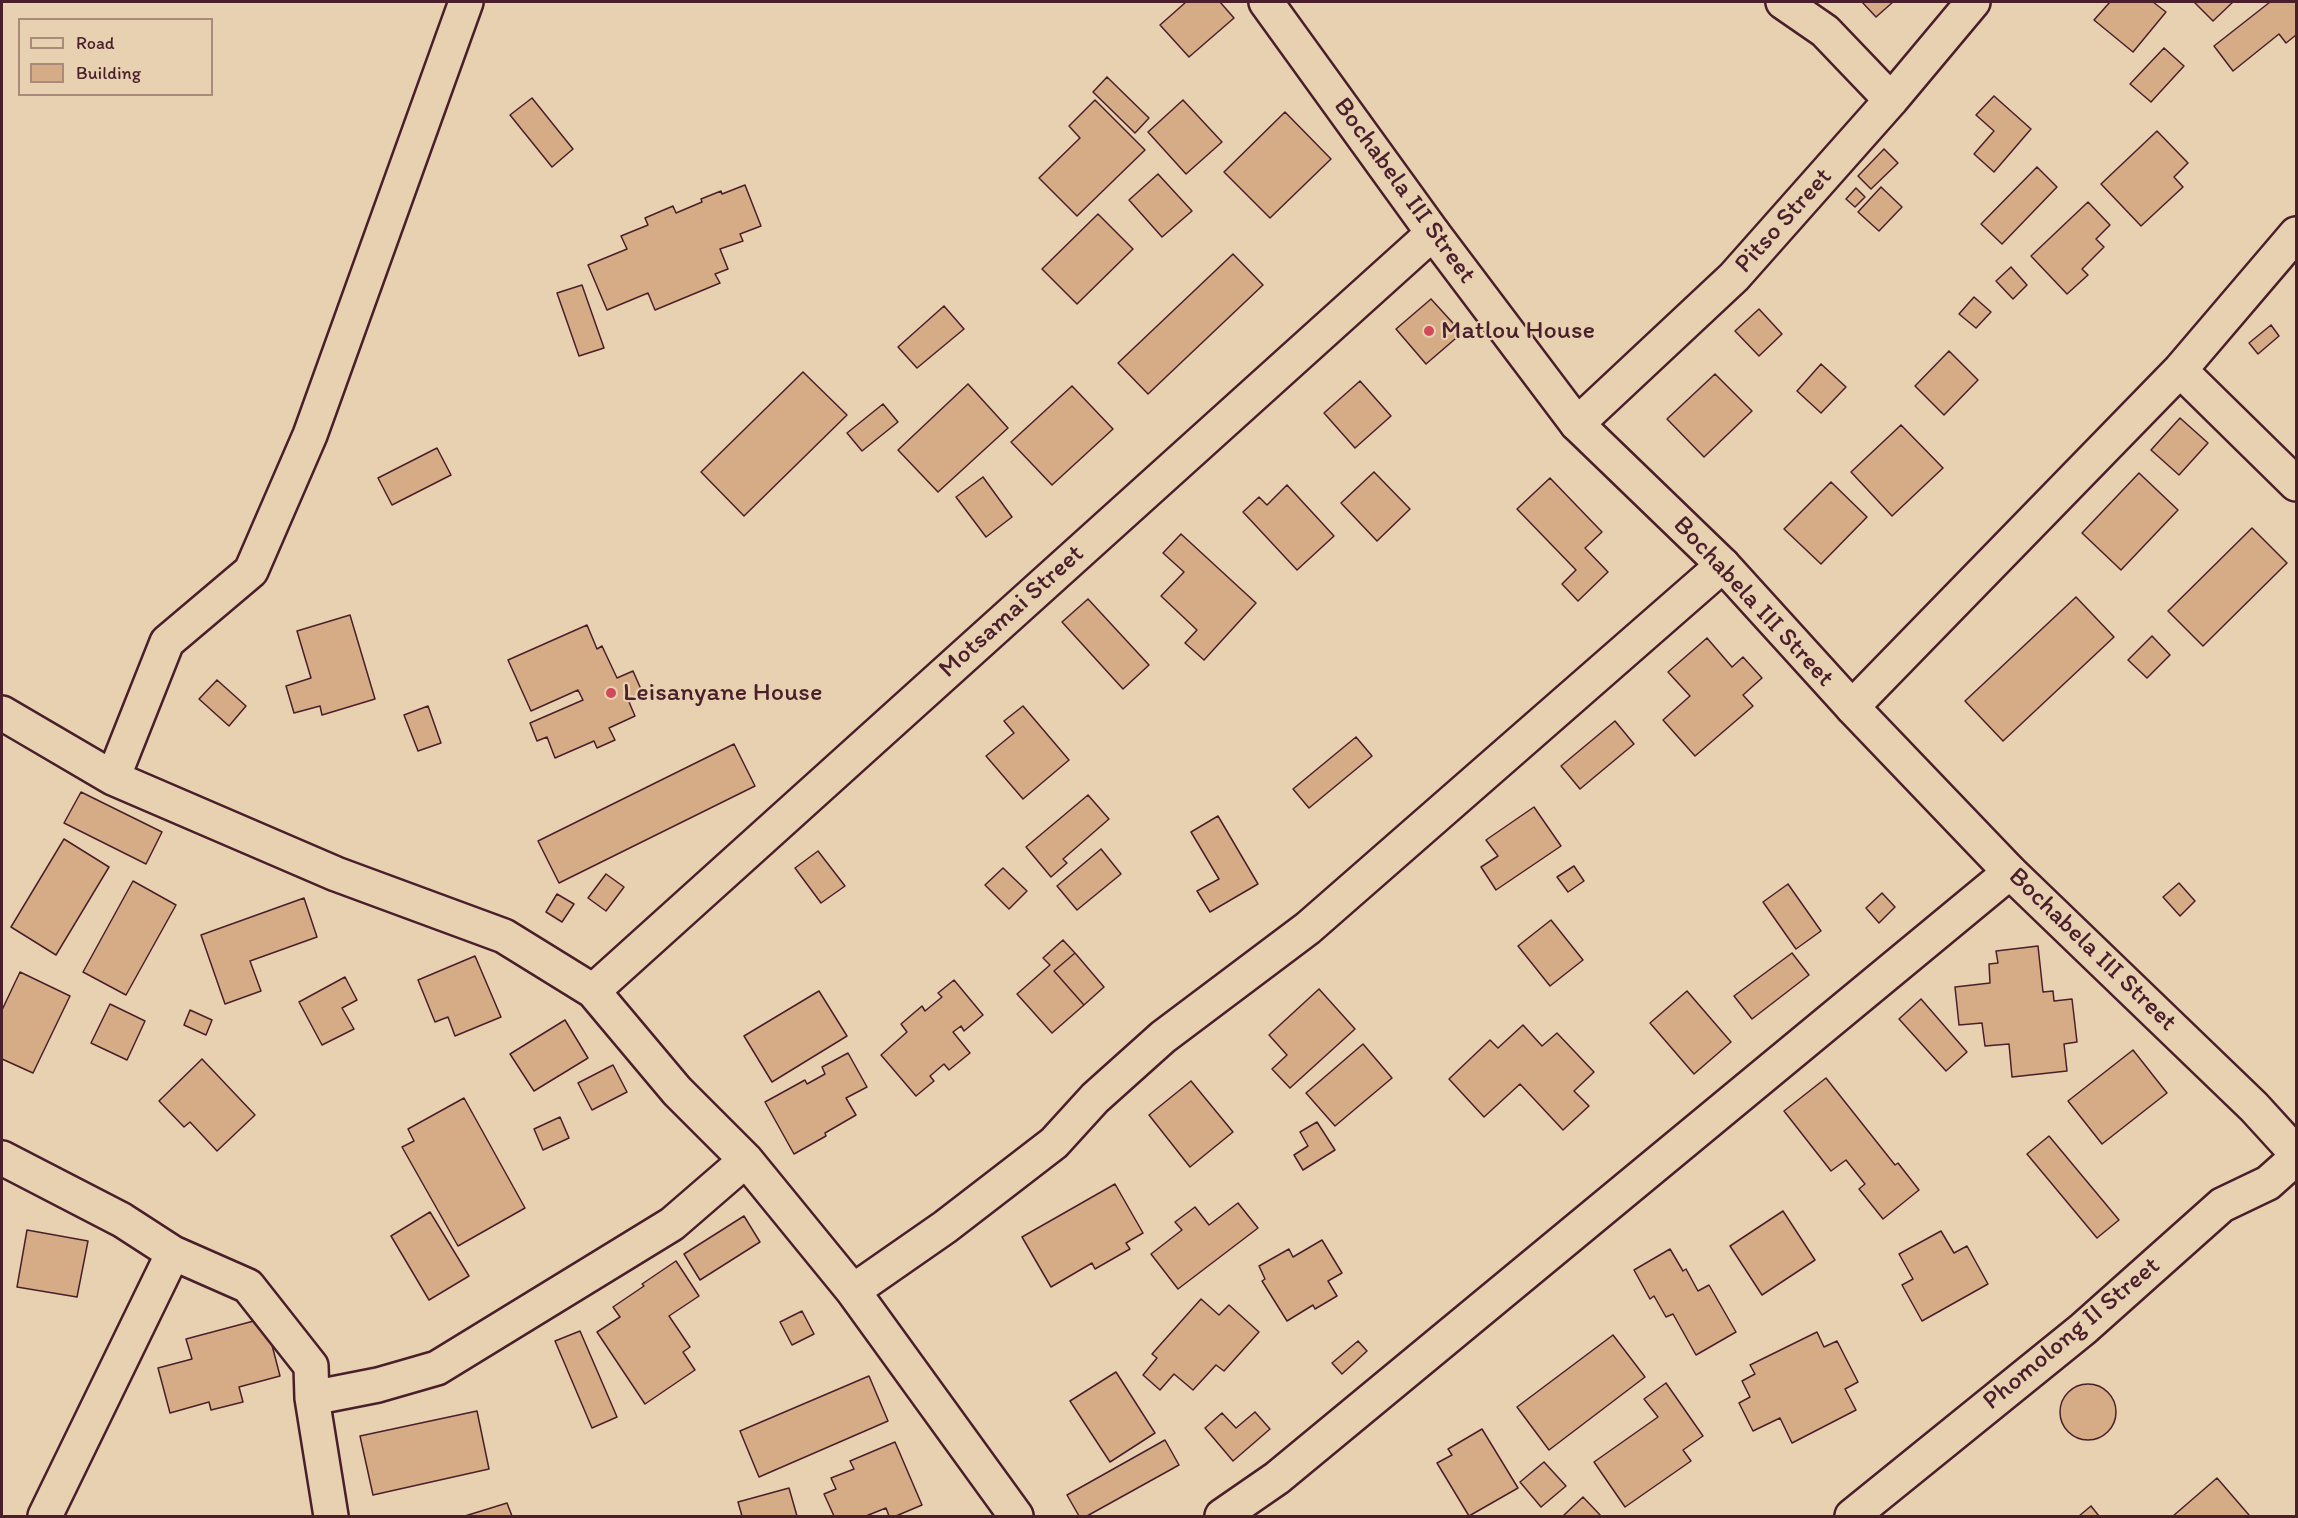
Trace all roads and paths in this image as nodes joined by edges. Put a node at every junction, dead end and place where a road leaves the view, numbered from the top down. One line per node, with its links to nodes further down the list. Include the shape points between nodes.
1 (466, 2): 14 (street, via 310,435 251,571 167,642)
2 (1266, 2): 6 (street, Bochabela III Street)
3 (1783, 2): 5 (street, via 1825,31)
4 (1973, 2): 5 (street, Pitso Street)
5 (1891, 100): 9 (street, Pitso Street, via 1734,277)
6 (1433, 233): 9 (street, Bochabela III Street); 16 (street, Motsamai Street)
7 (2296, 234): 8 (street)
8 (2180, 370): 10 (street); 12 (street)
9 (1577, 424): 11 (street, Bochabela III Street)
10 (2296, 484)
11 (1723, 566): 12 (street, Bochabela III Street); 22 (street, via 1308,928 1163,1037 1095,1098 1054,1143 945,1227)
12 (1852, 707): 15 (street, Bochabela III Street)
13 (2, 713): 14 (street)
14 (113, 778): 16 (street, via 336,874 504,936)
15 (2010, 872): 17 (street, Bochabela III Street, via 2254,1107); 27 (street, via 1277,1478)
16 (593, 991): 20 (street, via 677,1091)
17 (2296, 1153)
18 (2, 1158): 21 (street, via 122,1220)
19 (2296, 1158): 28 (street, Phomolong II Street, via 2268,1183 2222,1205 2083,1329)
20 (746, 1160): 22 (street); 23 (street, via 672,1224 437,1368)
21 (173, 1253): 23 (street, via 248,1286 311,1366); 24 (street)
22 (853, 1291): 26 (street)
23 (312, 1398): 25 (street)
24 (45, 1516)
25 (331, 1516)
26 (1016, 1516)
27 (1221, 1516)
28 (1852, 1516)

